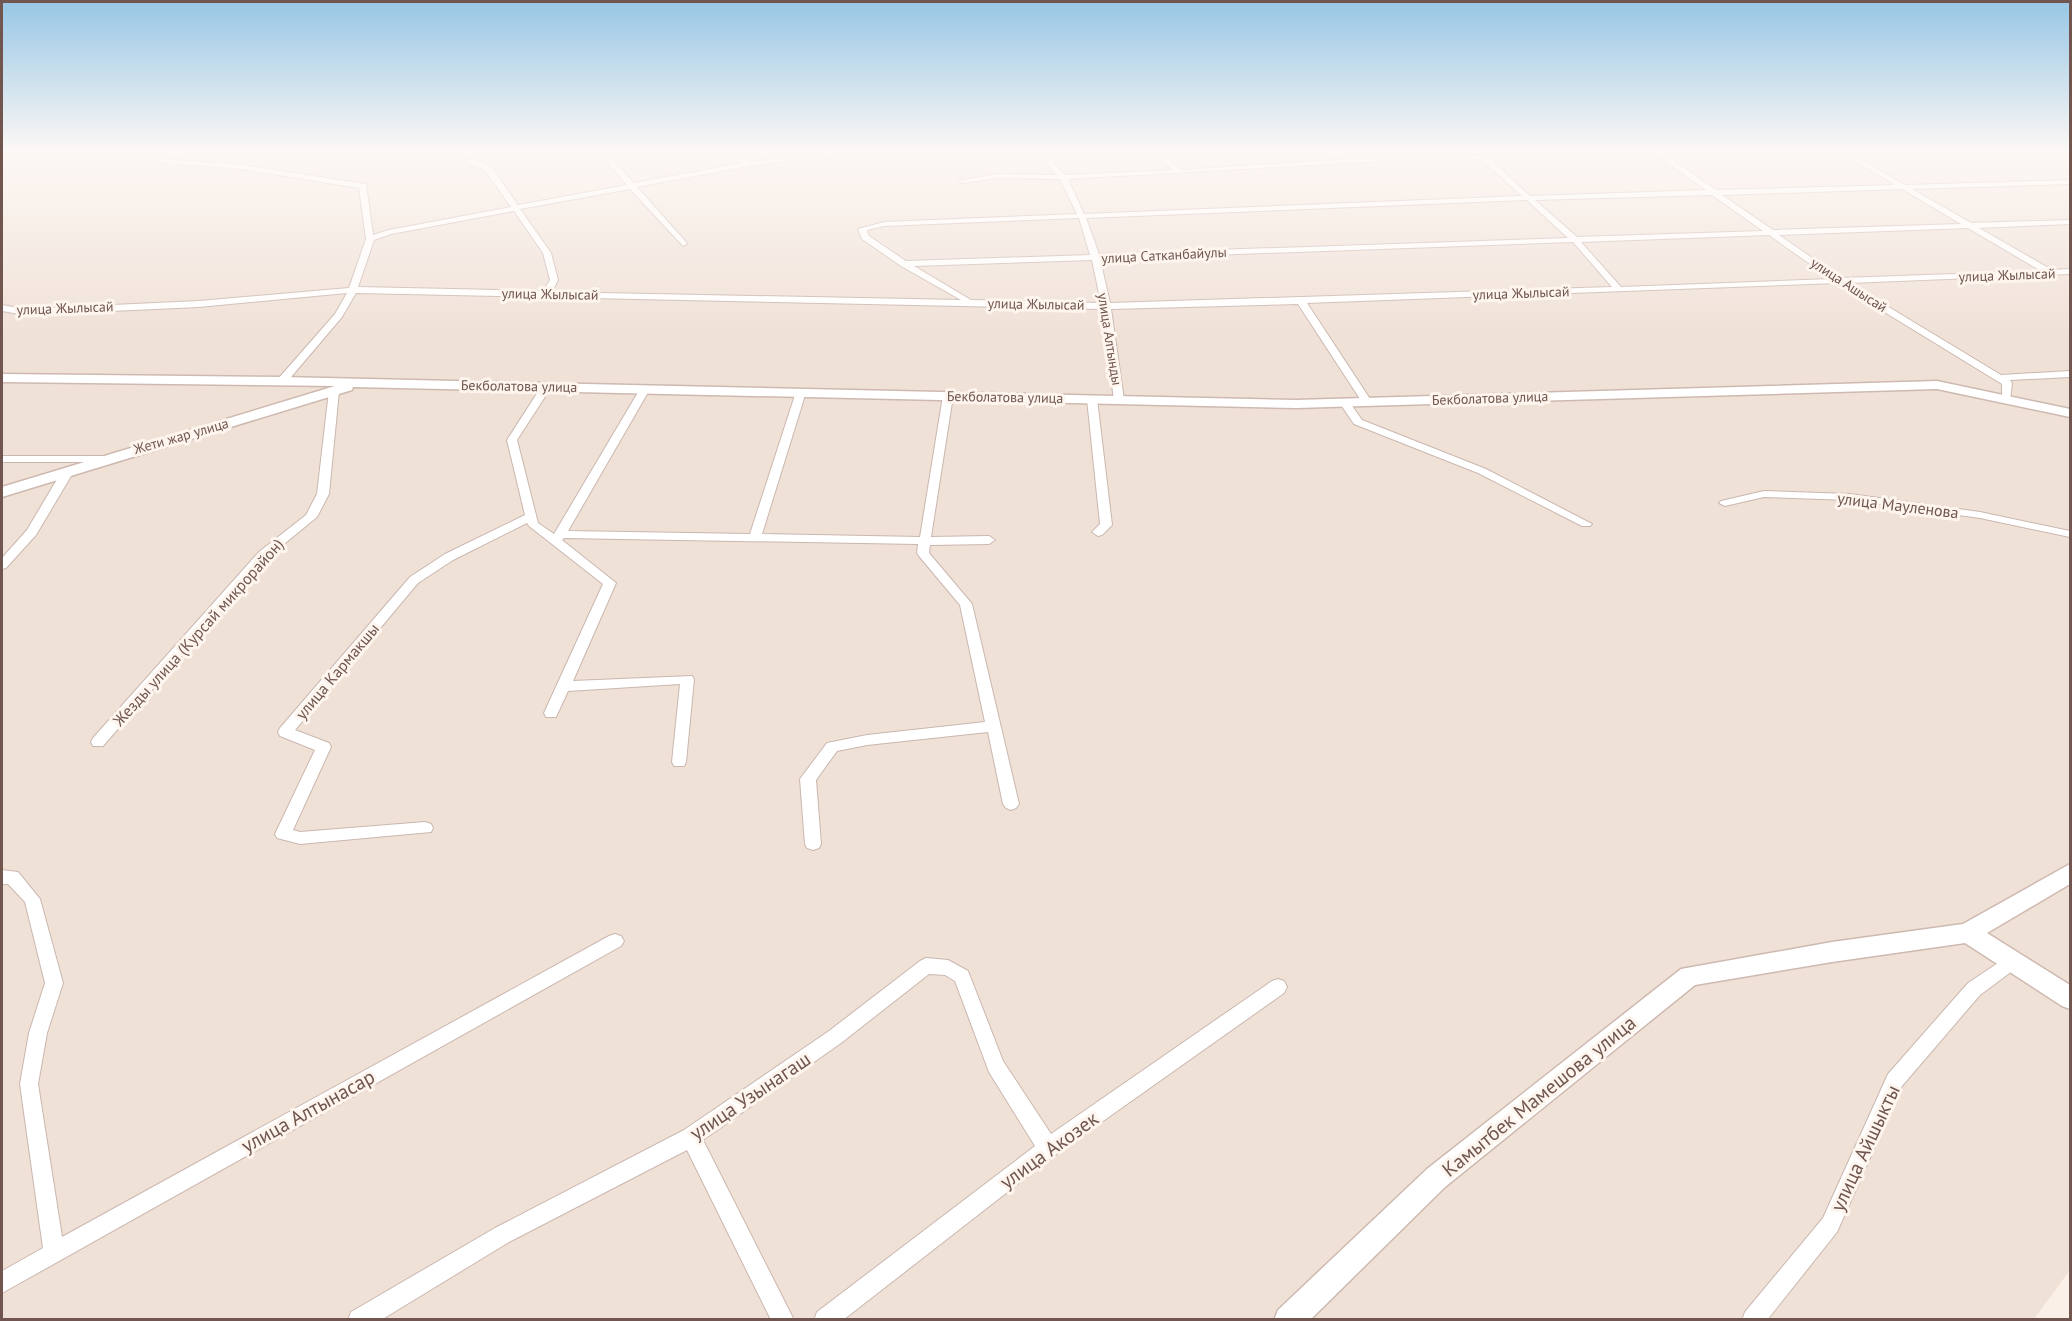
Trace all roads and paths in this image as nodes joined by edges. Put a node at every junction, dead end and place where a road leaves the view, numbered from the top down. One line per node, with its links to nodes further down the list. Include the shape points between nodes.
1 (367, 213): 13 (street)
2 (496, 213): 13 (street)
3 (519, 213): 23 (street, via 547,253 554,280)
4 (655, 213): 15 (street)
5 (1145, 213): 9 (street)
6 (1544, 213): 14 (street)
7 (1744, 213): 12 (street, улица Ашысай)
8 (1946, 213): 11 (street)
9 (1083, 215): 16 (street, улица Алтынды); 17 (street, via 884,224 862,229 865,237)
10 (2070, 222): 11 (street, улица Сатканбайулы)
11 (1973, 225): 12 (street, улица Сатканбайулы); 18 (street)
12 (1771, 232): 14 (street, улица Сатканбайулы); 20 (street, улица Ашысай)
13 (370, 239): 21 (street)
14 (1575, 240): 16 (street, улица Сатканбайулы); 22 (street)
15 (683, 244)
16 (1094, 259): 17 (street, улица Сатканбайулы); 26 (street, улица Алтынды)
17 (904, 264): 25 (street)
18 (2051, 273): 19 (street, улица Жылысай); 20 (street, улица Жылысай)
19 (2070, 273)
20 (1841, 282): 22 (street, улица Жылысай); 30 (street, улица Ашысай)
21 (353, 290): 23 (street, улица Жылысай); 27 (street, улица Жылысай, via 199,304 25,312); 31 (street, via 339,315)
22 (1619, 290): 24 (street, улица Жылысай)
23 (546, 294): 25 (street, улица Жылысай)
24 (1301, 301): 26 (street, улица Жылысай); 42 (street)
25 (973, 303): 26 (street, улица Жылысай)
26 (1107, 306): 40 (street, улица Алтынды)
27 (2, 308)
28 (2070, 374): 30 (street)
29 (2, 378): 31 (street, Бекболатова улица)
30 (1999, 378): 38 (street, via 2007,383)
31 (282, 381): 32 (street, Бекболатова улица)
32 (361, 382): 33 (street, Бекболатова улица); 35 (street, Жети жар улица)
33 (547, 386): 34 (street, Бекболатова улица); 49 (street, via 512,440)
34 (645, 389): 36 (street, Бекболатова улица); 54 (street)
35 (334, 391): 45 (street, Жети жар улица); 61 (street, Жезды улица (Курсай микрорайон), via 323,494 311,517 263,555)
36 (801, 392): 37 (street, Бекболатова улица); 53 (street)
37 (948, 396): 39 (street, Бекболатова улица); 56 (street)
38 (2006, 398): 42 (street, Бекболатова улица, via 1937,385); 43 (street, Бекболатова улица)
39 (1092, 399): 40 (street, Бекболатова улица); 51 (street, улица Алтынды, via 1106,525)
40 (1119, 400): 41 (street, Бекболатова улица)
41 (1344, 402): 42 (street, Бекболатова улица); 50 (street, via 1359,422 1482,471)
42 (1367, 402)
43 (2070, 413)
44 (2, 459): 45 (street)
45 (104, 459): 46 (street, Жети жар улица)
46 (68, 471): 47 (street, Жети жар улица); 57 (street, via 32,532)
47 (2, 492)
48 (1725, 503): 52 (street, улица Мауленова, via 1764,495 1850,497 1980,515)
49 (531, 516): 54 (street, via 533,524); 64 (street, улица Кармакшы, via 449,557 414,580 285,732 324,747 283,834 300,838)
50 (1586, 524)
51 (1098, 532)
52 (2070, 534)
53 (755, 537): 54 (street); 56 (street)
54 (557, 538): 58 (street, via 610,583)
55 (989, 540): 56 (street)
56 (925, 541): 60 (street, via 923,553 966,604)
57 (2, 565)
58 (563, 686): 59 (street); 62 (street, via 687,679)
59 (551, 713)
60 (993, 726): 63 (street); 65 (street, via 832,747 808,779)
61 (98, 742)
62 (679, 762)
63 (1011, 804)
64 (425, 828)
65 (813, 844)
66 (2070, 873): 68 (street, Камытбек Мамешова улица)
67 (2, 877): 75 (street, via 12,877 32,898 54,983 38,1033 28,1084)
68 (1968, 933): 70 (street); 80 (street, Камытбек Мамешова улица, via 1689,976 1436,1178)
69 (615, 941): 75 (street, улица Алтынасар)
70 (2013, 961): 72 (street); 81 (street, улица Айшыкты, via 1974,989 1895,1080 1830,1226)
71 (1278, 987): 74 (street, улица Акозек)
72 (2070, 998)
73 (691, 1137): 74 (street, улица Узынагаш, via 835,1037 926,966 948,968 962,976 996,1066); 77 (street, улица Узынагаш, via 502,1235); 78 (street)
74 (1048, 1148): 79 (street, улица Акозек)
75 (54, 1252): 76 (street, улица Алтынасар)
76 (2, 1282)
77 (358, 1320)
78 (783, 1320)
79 (825, 1320)
80 (1288, 1320)
81 (1753, 1320)

